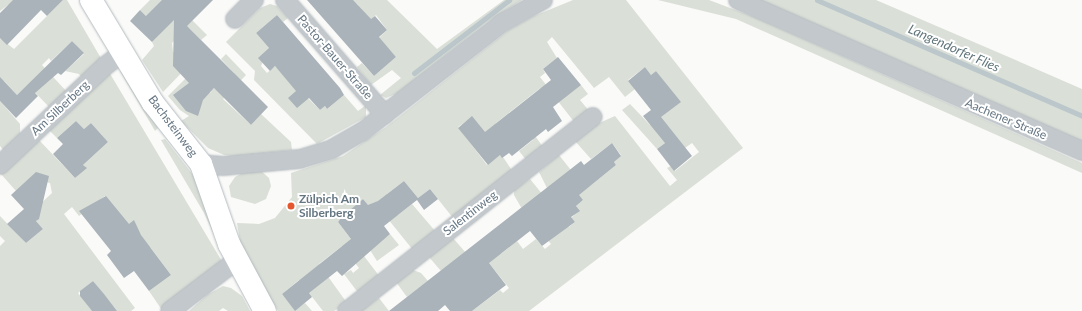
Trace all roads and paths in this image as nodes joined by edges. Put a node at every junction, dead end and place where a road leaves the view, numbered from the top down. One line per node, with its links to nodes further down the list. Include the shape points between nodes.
1 (91, 0): 7 (street, Bachsteinweg)
2 (254, 0): 6 (street)
3 (285, 0): 8 (street, Pastor-Bauer-Straße)
4 (543, 0): 8 (street, via 502,23)
5 (738, 0): 10 (street, Aachener Straße)
6 (235, 18)
7 (122, 53): 11 (street, Bachsteinweg, via 164,118); 12 (street, Am Silberberg)
8 (385, 115): 11 (street, via 344,143 310,157 223,166)
9 (593, 117): 16 (street, Salentinweg)
10 (1082, 151)
11 (202, 164): 13 (street, Bachsteinweg)
12 (0, 165)
13 (237, 260): 14 (street); 15 (street, Bachsteinweg)
14 (170, 311)
15 (265, 311)
16 (347, 311)

